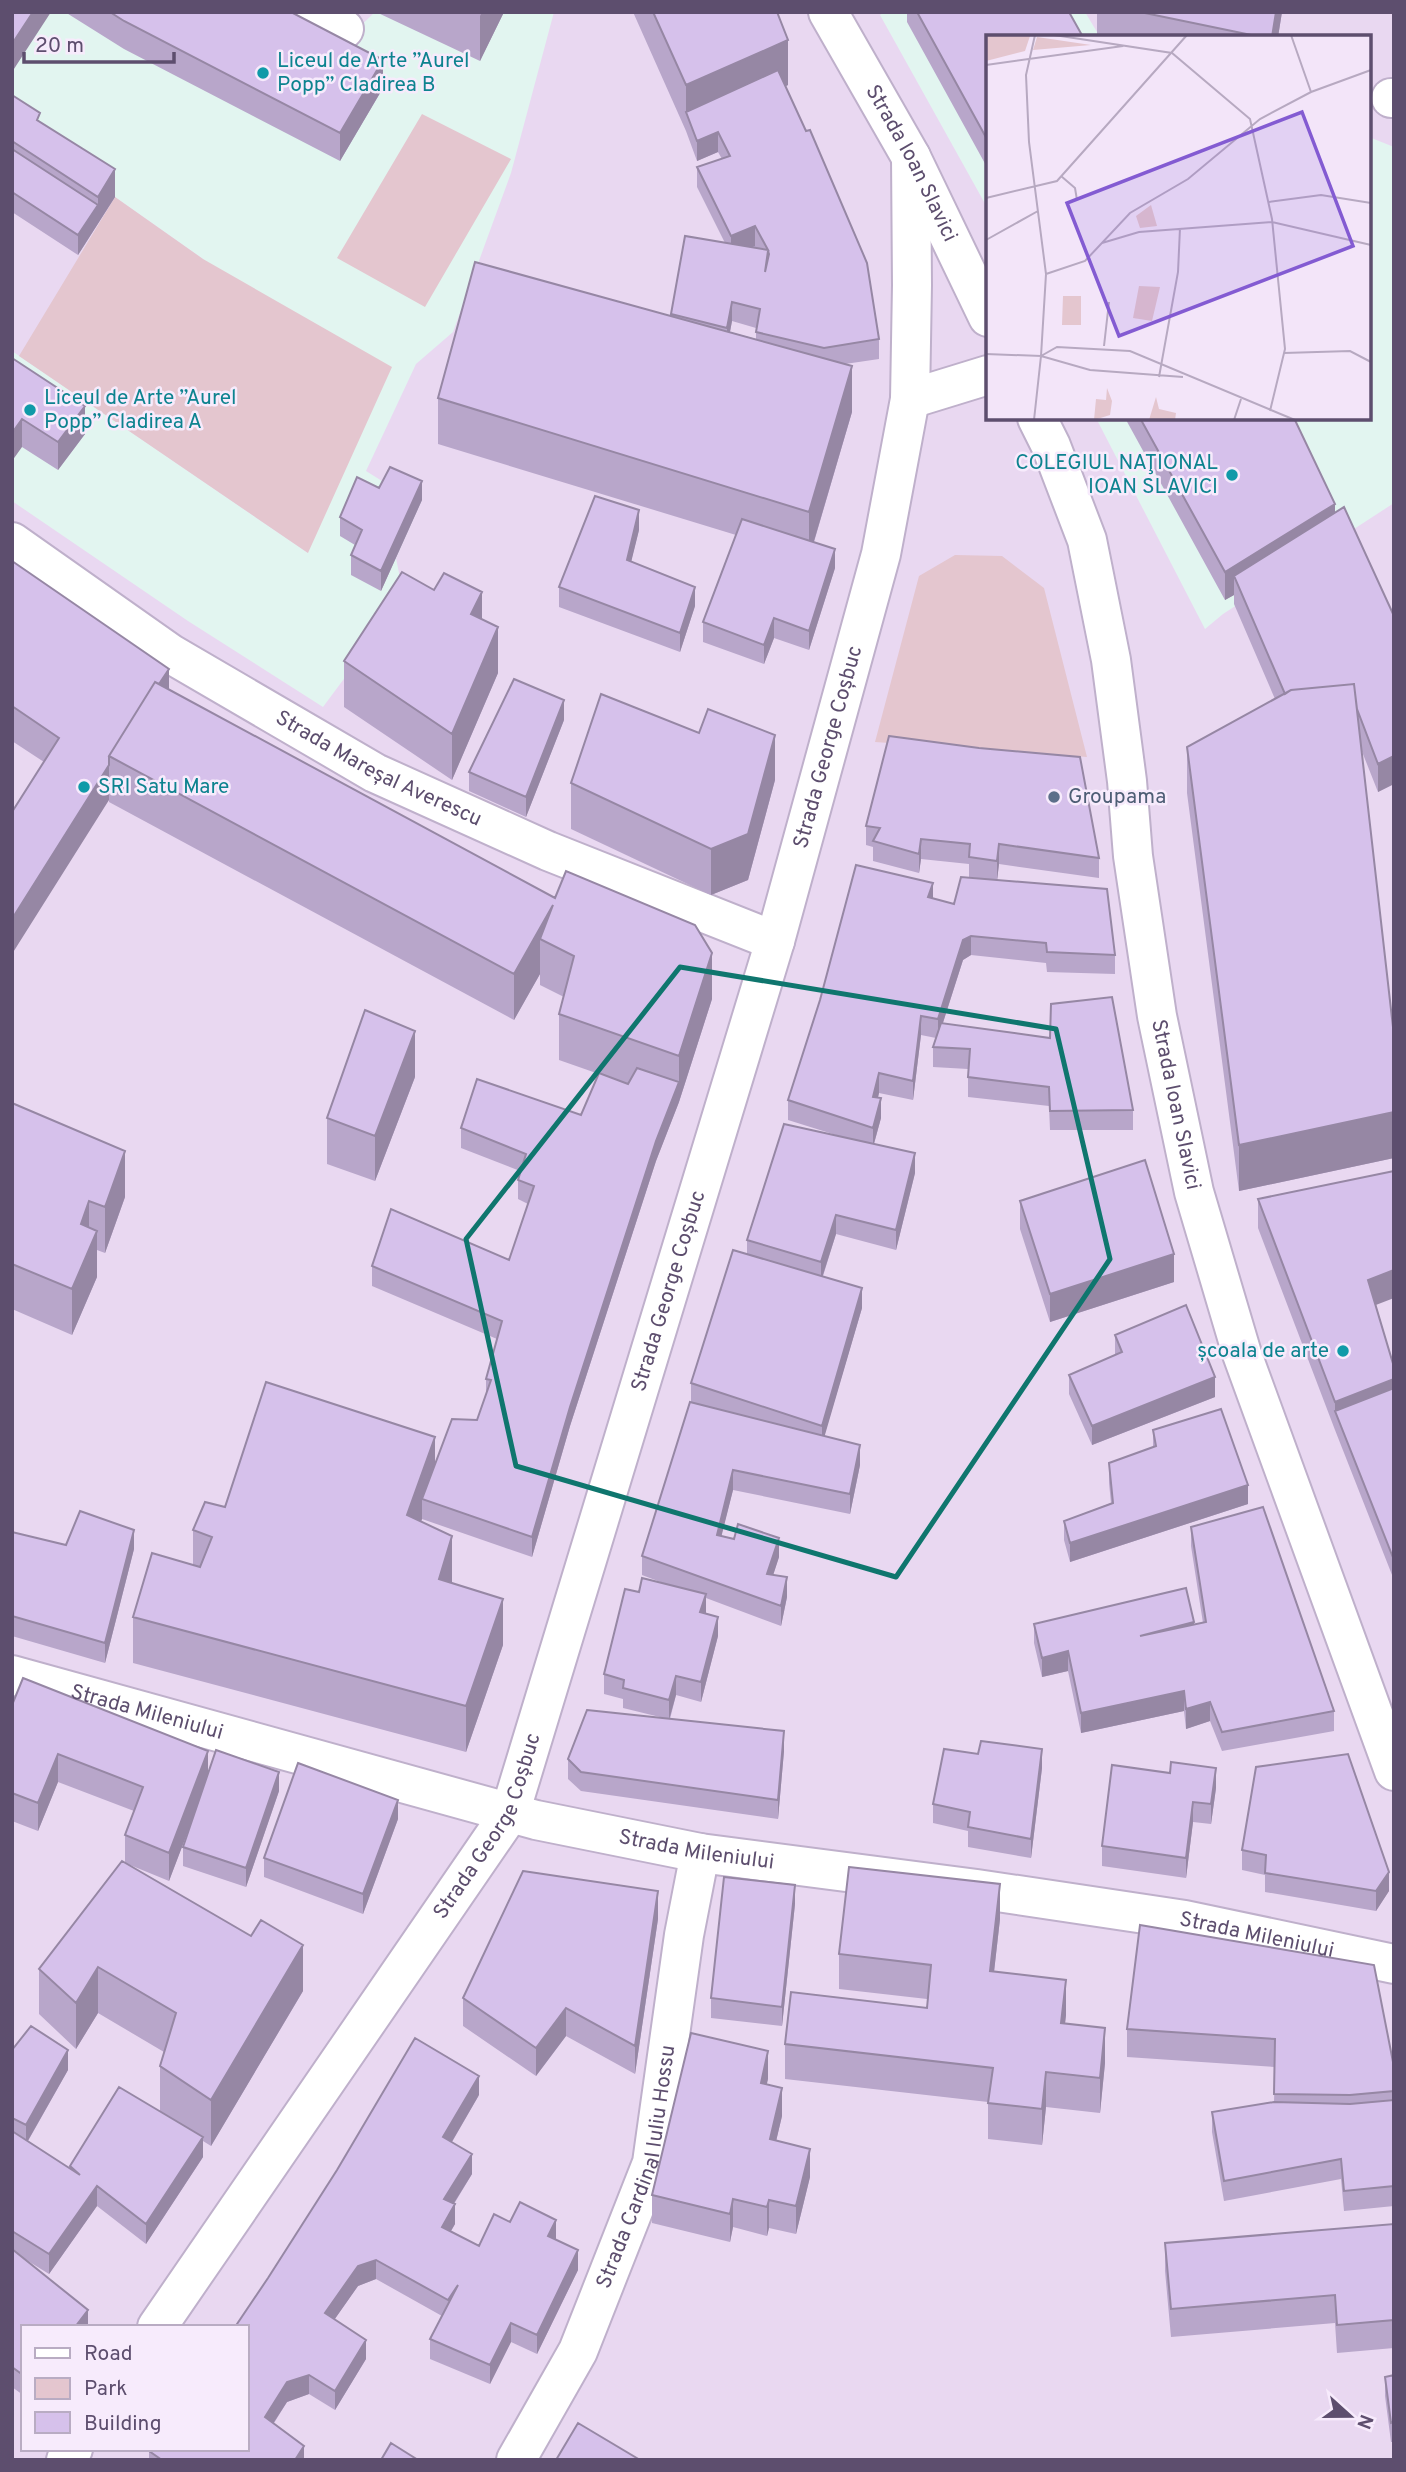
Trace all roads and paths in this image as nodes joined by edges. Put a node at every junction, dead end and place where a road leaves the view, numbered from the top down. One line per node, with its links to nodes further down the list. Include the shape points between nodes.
1 (828, 12): 2 (street, Strada Ioan Slavici)
2 (911, 157): 3 (street, Strada Ioan Slavici); 5 (street, Strada George Coșbuc)
3 (986, 313)
4 (986, 376): 5 (street)
5 (910, 399): 8 (street, Strada George Coșbuc, via 881,554)
6 (1038, 420): 10 (street, Strada Ioan Slavici, via 1090,553 1111,660 1157,1016 1194,1192 1242,1354)
7 (12, 542): 8 (street, Strada Mareșal Averescu, via 171,654 375,773 548,851)
8 (775, 941): 11 (street, Strada George Coșbuc)
9 (12, 1675): 11 (street, Strada Mileniului)
10 (1394, 1771)
11 (510, 1813): 12 (street, Strada Mileniului); 14 (street, Strada George Coșbuc)
12 (700, 1853): 13 (street, Strada Mileniului, via 1185,1920); 15 (street, Strada Cardinal Iuliu Hossu, via 652,2163 579,2351)
13 (1394, 1964)
14 (158, 2325)
15 (516, 2460)

